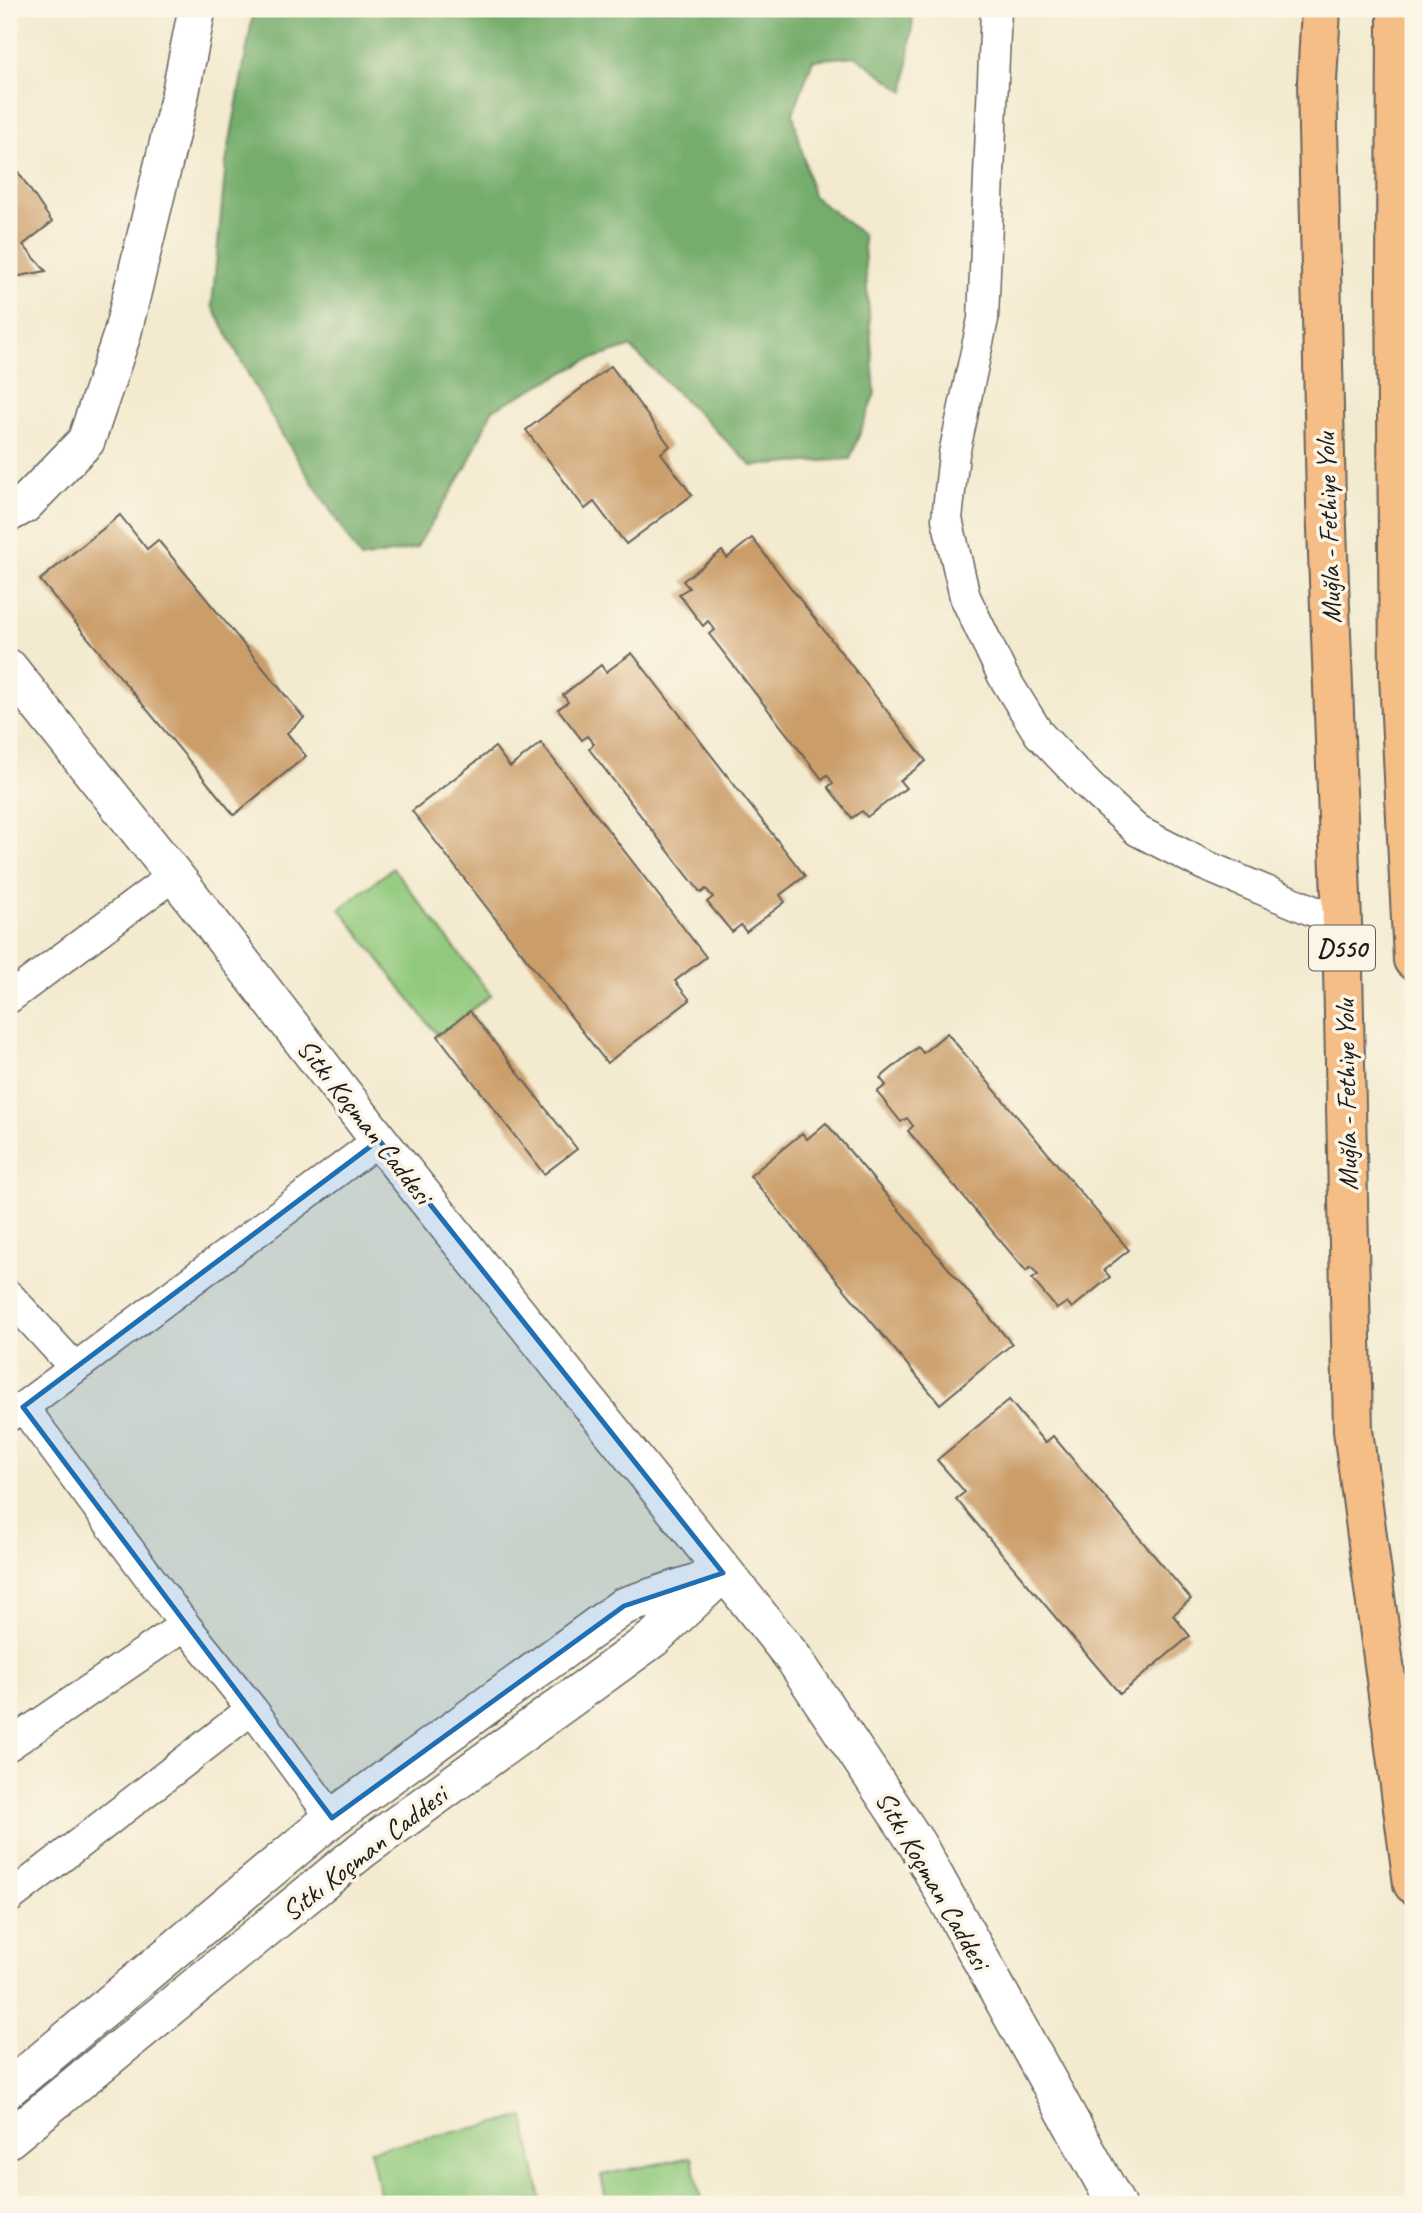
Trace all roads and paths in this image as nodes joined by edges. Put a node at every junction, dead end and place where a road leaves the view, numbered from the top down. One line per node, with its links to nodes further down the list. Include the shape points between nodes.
1 (197, 9): 5 (street, via 122,335 86,441 24,505)
2 (996, 9): 8 (street, via 983,319 954,454 947,519 965,597 1003,676 1039,734 1138,831 1204,865)
3 (1321, 9): 8 (highway, Muğla - Fethiye Yolu / D550, via 1317,81 1326,502)
4 (1397, 9): 9 (highway, D550, via 1399,675)
5 (9, 513)
6 (9, 668): 7 (street, Sıtkı Koçman Caddesi)
7 (174, 875): 10 (street); 11 (street, Sıtkı Koçman Caddesi)
8 (1342, 923): 20 (highway, Muğla - Fethiye Yolu / D550, via 1353,1430)
9 (1413, 960)
10 (9, 998)
11 (379, 1140): 13 (street); 15 (street, Sıtkı Koçman Caddesi)
12 (9, 1296): 13 (street)
13 (75, 1368): 14 (street)
14 (16, 1411): 16 (street)
15 (723, 1573): 19 (street, Sıtkı Koçman Caddesi, via 625,1606); 23 (street, Sıtkı Koçman Caddesi, via 654,1638 362,1850); 24 (street, Sıtkı Koçman Caddesi, via 794,1659 918,1844)
16 (185, 1625): 17 (street); 18 (street)
17 (252, 1709): 19 (street); 21 (street)
18 (9, 1745)
19 (332, 1818): 22 (street, Sıtkı Koçman Caddesi)
20 (1413, 1884)
21 (9, 1898)
22 (9, 2088)
23 (9, 2139)
24 (1116, 2204)

